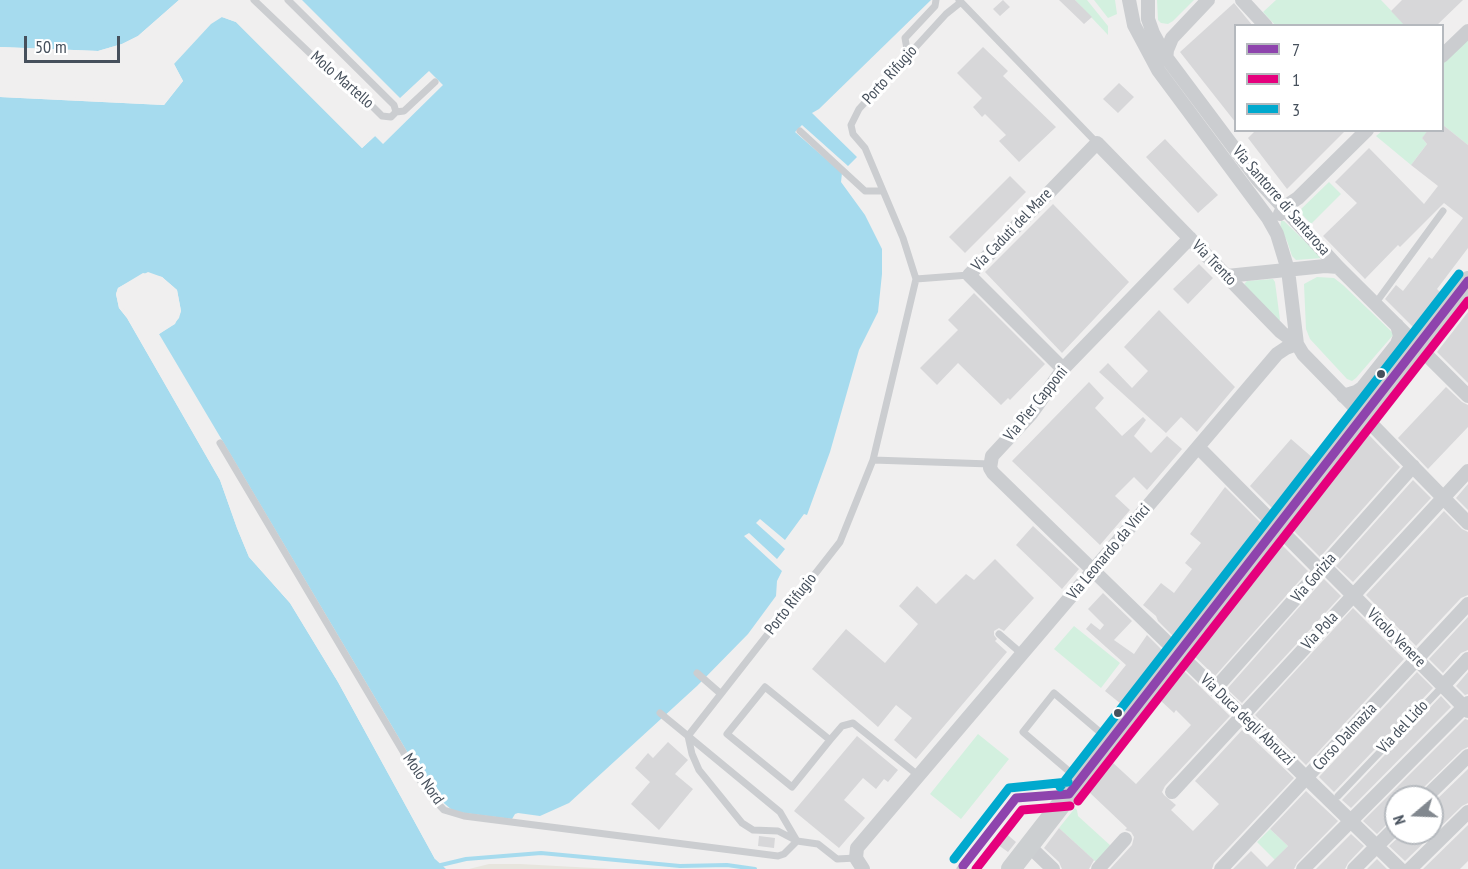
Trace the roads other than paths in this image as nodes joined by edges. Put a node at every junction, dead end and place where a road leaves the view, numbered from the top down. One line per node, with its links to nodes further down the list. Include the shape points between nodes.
1 (254, 0): 16 (lane, Molo Martello, via 382,116 391,117)
2 (288, 0): 16 (lane, Molo Martello, via 394,105)
3 (936, 0): 11 (lane, via 935,6 905,38)
4 (1129, 0): 14 (street, Via Santorre di Santarosa, via 1134,25)
5 (1148, 0): 13 (street, Via Santorre di Santarosa, via 1148,19)
6 (1209, 0): 13 (street, via 1172,38)
7 (1242, 0): 9 (street)
8 (960, 1): 11 (lane, Porto Rifugio); 19 (lane, Via Trento)
9 (1264, 24)
10 (1468, 31): 12 (street)
11 (908, 55): 20 (lane, Porto Rifugio, via 858,109 851,125 853,134 866,148)
12 (1444, 55)
13 (1166, 57): 14 (street, via 1164,66); 21 (street, Via Santorre di Santarosa)
14 (1158, 70): 22 (street, Via Santorre di Santarosa)
15 (435, 82): 16 (lane, via 404,111)
16 (396, 112)
17 (800, 131): 20 (lane, via 865,191)
18 (1363, 132): 23 (street, via 1298,198)
19 (1097, 143): 26 (street, Via Trento); 29 (street, Via Caduti del Mare)
20 (883, 191): 31 (lane, Porto Rifugio)
21 (1271, 194): 22 (street, via 1262,198); 23 (street, Via Santorre di Santarosa)
22 (1259, 206): 25 (street, Via Santorre di Santarosa)
23 (1283, 208): 25 (street, via 1278,216); 27 (street, Via Santorre di Santarosa)
24 (1443, 211): 33 (lane)
25 (1268, 218): 28 (street, via 1281,243)
26 (1190, 238): 30 (street, Via Trento); 37 (street, Via Pier Capponi)
27 (1338, 267): 28 (street); 33 (street, Via Santorre di Santarosa)
28 (1288, 270): 30 (street); 35 (street)
29 (969, 275): 31 (lane); 37 (street, Via Caduti del Mare)
30 (1227, 276): 35 (street, Via Trento)
31 (916, 279): 43 (lane, Porto Rifugio)
32 (1468, 281): 36 (street)
33 (1376, 304): 34 (street, Via Santorre di Santarosa)
34 (1397, 325): 36 (street, Via Santorre di Santarosa); 38 (street, via 1397,344 1362,388)
35 (1297, 344): 38 (street, Via Trento); 42 (street, Via Leonardo da Vinci, via 1277,354)
36 (1418, 346): 39 (street, Via Santorre di Santarosa); 40 (street)
37 (1063, 369): 44 (street, Via Pier Capponi, via 1031,414 992,456)
38 (1343, 396): 40 (street, Via Trento)
39 (1468, 396)
40 (1363, 417): 45 (street, Via Trento); 49 (street)
41 (220, 443): 80 (lane, Molo Nord, via 427,792 444,810 464,816 778,856)
42 (1198, 447): 49 (street, Vicolo Venere); 51 (street, Via Leonardo da Vinci)
43 (873, 460): 44 (lane); 62 (lane, Porto Rifugio, via 840,542)
44 (990, 464): 51 (street, via 993,473)
45 (1413, 466): 47 (street, Via Trento); 50 (street, Via Gorizia)
46 (1468, 471): 47 (street, Via Pola)
47 (1443, 498): 48 (street, Via Trento); 52 (street, Via Pola)
48 (1468, 523)
49 (1278, 526): 50 (street, Vicolo Venere); 55 (street)
50 (1322, 568): 52 (street, Vicolo Venere); 61 (street, Via Gorizia)
51 (1093, 570): 55 (street, Via Duca degli Abruzzi); 56 (street, Via Leonardo da Vinci)
52 (1354, 595): 57 (street, Vicolo Venere); 65 (street, Via Pola)
53 (1468, 604): 57 (street, Corso Dalmazia)
54 (999, 634): 56 (lane)
55 (1179, 653): 61 (street, Via Duca degli Abruzzi); 68 (street)
56 (1022, 654): 70 (street, Via Leonardo da Vinci)
57 (1417, 659): 60 (street, Vicolo Venere); 71 (street, Corso Dalmazia)
58 (1468, 659): 60 (street, Via del Lido)
59 (697, 673): 62 (lane)
60 (1443, 686): 63 (street, Vicolo Venere); 75 (lane, Via del Lido)
61 (1215, 689): 65 (street, Via Duca degli Abruzzi)
62 (722, 694): 66 (lane, Porto Rifugio)
63 (1467, 707): 77 (street)
64 (660, 713): 66 (lane)
65 (1242, 716): 71 (street, Via Duca degli Abruzzi); 74 (street, Via Pola)
66 (688, 736): 80 (lane, via 780,812); 80 (lane, via 699,770 742,823 753,830 778,831)
67 (830, 740): 67 (lane, via 765,687 727,734 792,787); 70 (lane, via 842,726 853,723)
68 (1110, 741): 73 (street); 73 (lane, via 1054,693 1023,732)
69 (1468, 756): 72 (street)
70 (919, 776): 83 (street, Via Leonardo da Vinci, via 857,848)
71 (1307, 778): 77 (street, Via Duca degli Abruzzi); 88 (street, Corso Dalmazia)
72 (1438, 785)
73 (1074, 787): 81 (street); 84 (lane, via 1016,798)
74 (1172, 792)
75 (1338, 796)
76 (1468, 812): 92 (street)
77 (1351, 821): 82 (street, Via Duca degli Abruzzi); 89 (street)
78 (1384, 839): 82 (street)
79 (1125, 840): 87 (street)
80 (796, 841): 83 (lane, via 818,844 837,859)
81 (1029, 846): 85 (street); 86 (street)
82 (1377, 846): 90 (street); 91 (street, Via Duca degli Abruzzi)
83 (859, 864)
84 (962, 868)
85 (1011, 869)
86 (1053, 869)
87 (1098, 869)
88 (1221, 869)
89 (1303, 869)
90 (1354, 869)
91 (1400, 869)
92 (1410, 869)

